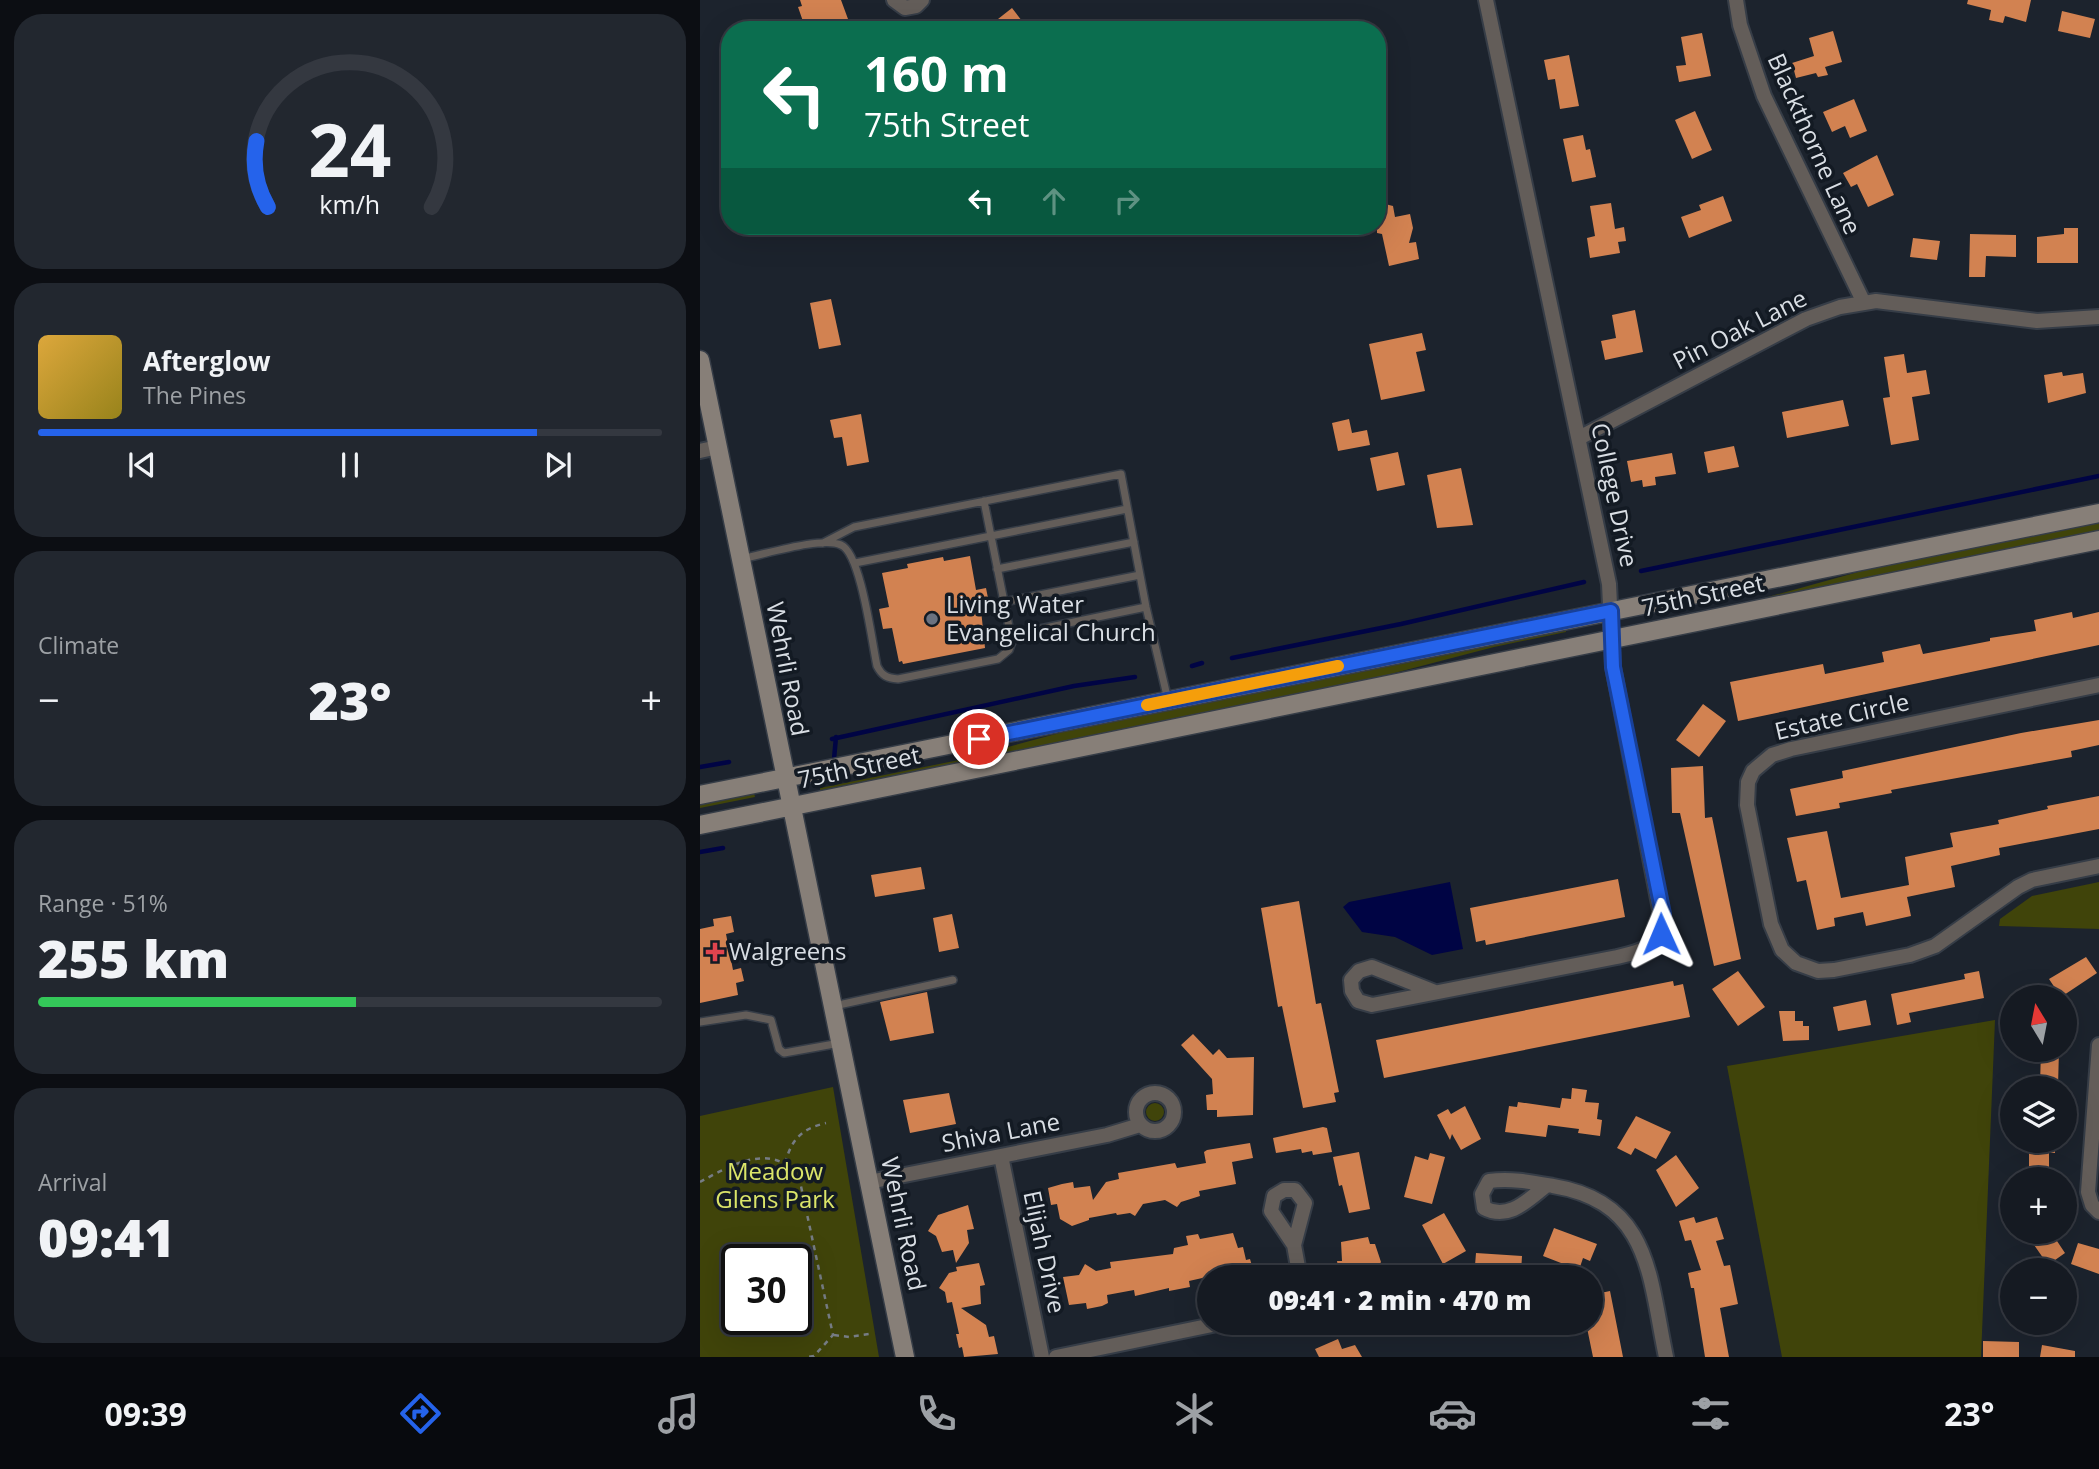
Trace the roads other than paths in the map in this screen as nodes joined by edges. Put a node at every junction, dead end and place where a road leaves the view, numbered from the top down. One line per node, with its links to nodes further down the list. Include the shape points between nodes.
1 (894, 0): 2 (street, via 905,8)
2 (922, 0)
3 (1486, 0): 8 (street, College Drive)
4 (1736, 0): 5 (street, Blackthorne Lane, via 1764,96)
5 (1864, 303): 6 (street, Pin Oak Lane, via 1896,302 2037,321); 8 (street, Pin Oak Lane, via 1806,319)
6 (2099, 317)
7 (700, 360): 9 (main road, Wehrli Road)
8 (1579, 438): 23 (street, College Drive)
9 (709, 449): 17 (main road, Wehrli Road)
10 (984, 501): 11 (lane, via 1121,474); 13 (lane); 16 (lane, via 853,527)
11 (1127, 509): 13 (lane); 15 (lane)
12 (2099, 513): 23 (main road, 75th Street)
13 (991, 536): 18 (lane); 19 (lane)
14 (2099, 540): 25 (main road, 75th Street)
15 (1134, 542): 19 (lane); 20 (lane)
16 (823, 543): 17 (lane); 18 (lane, via 847,548)
17 (740, 559): 28 (main road, Wehrli Road)
18 (855, 563): 24 (lane, via 877,666 888,678 998,659 1009,650)
19 (998, 569): 21 (lane)
20 (1140, 575): 21 (lane); 22 (lane)
21 (1004, 602): 24 (lane)
22 (1146, 607): 24 (lane); 27 (lane)
23 (1611, 611): 25 (street, College Drive); 27 (main road, 75th Street)
24 (1011, 635)
25 (1612, 640): 30 (main road, 75th Street); 34 (street, College Drive, via 1613,667 1663,914 1661,934 1641,951)
26 (2099, 685): 32 (street, Estate Circle, via 1791,749 1761,762 1748,782 1747,795 1778,943 1796,963 1818,971 1910,955 1935,946 2025,884)
27 (1168, 700): 28 (main road, 75th Street)
28 (784, 778): 29 (main road, 75th Street); 30 (main road, Wehrli Road)
29 (700, 796)
30 (790, 807): 31 (main road, 75th Street); 35 (main road, Wehrli Road)
31 (700, 825)
32 (2099, 866)
33 (953, 980): 35 (lane)
34 (1435, 992): 34 (street, College Drive, via 1372,1005 1358,1001 1351,980 1372,967)
35 (832, 1007): 37 (main road, Wehrli Road)
36 (700, 1022): 37 (lane, via 746,1014 771,1020 784,1053)
37 (840, 1043): 41 (main road, Wehrli Road)
38 (2099, 1045): 43 (street, via 2088,1192)
39 (1140, 1125): 40 (street, Shiva Lane)
40 (1001, 1156): 41 (street, Shiva Lane); 48 (street, Elijah Drive)
41 (869, 1182): 47 (main road, Wehrli Road)
42 (1547, 1185): 50 (street, via 1593,1196 1610,1206 1633,1231 1646,1261)
43 (2099, 1212)
44 (1294, 1245): 45 (street)
45 (1298, 1265)
46 (1197, 1328): 49 (street)
47 (905, 1357)
48 (1042, 1357)
49 (1056, 1357)
50 (1665, 1357)

